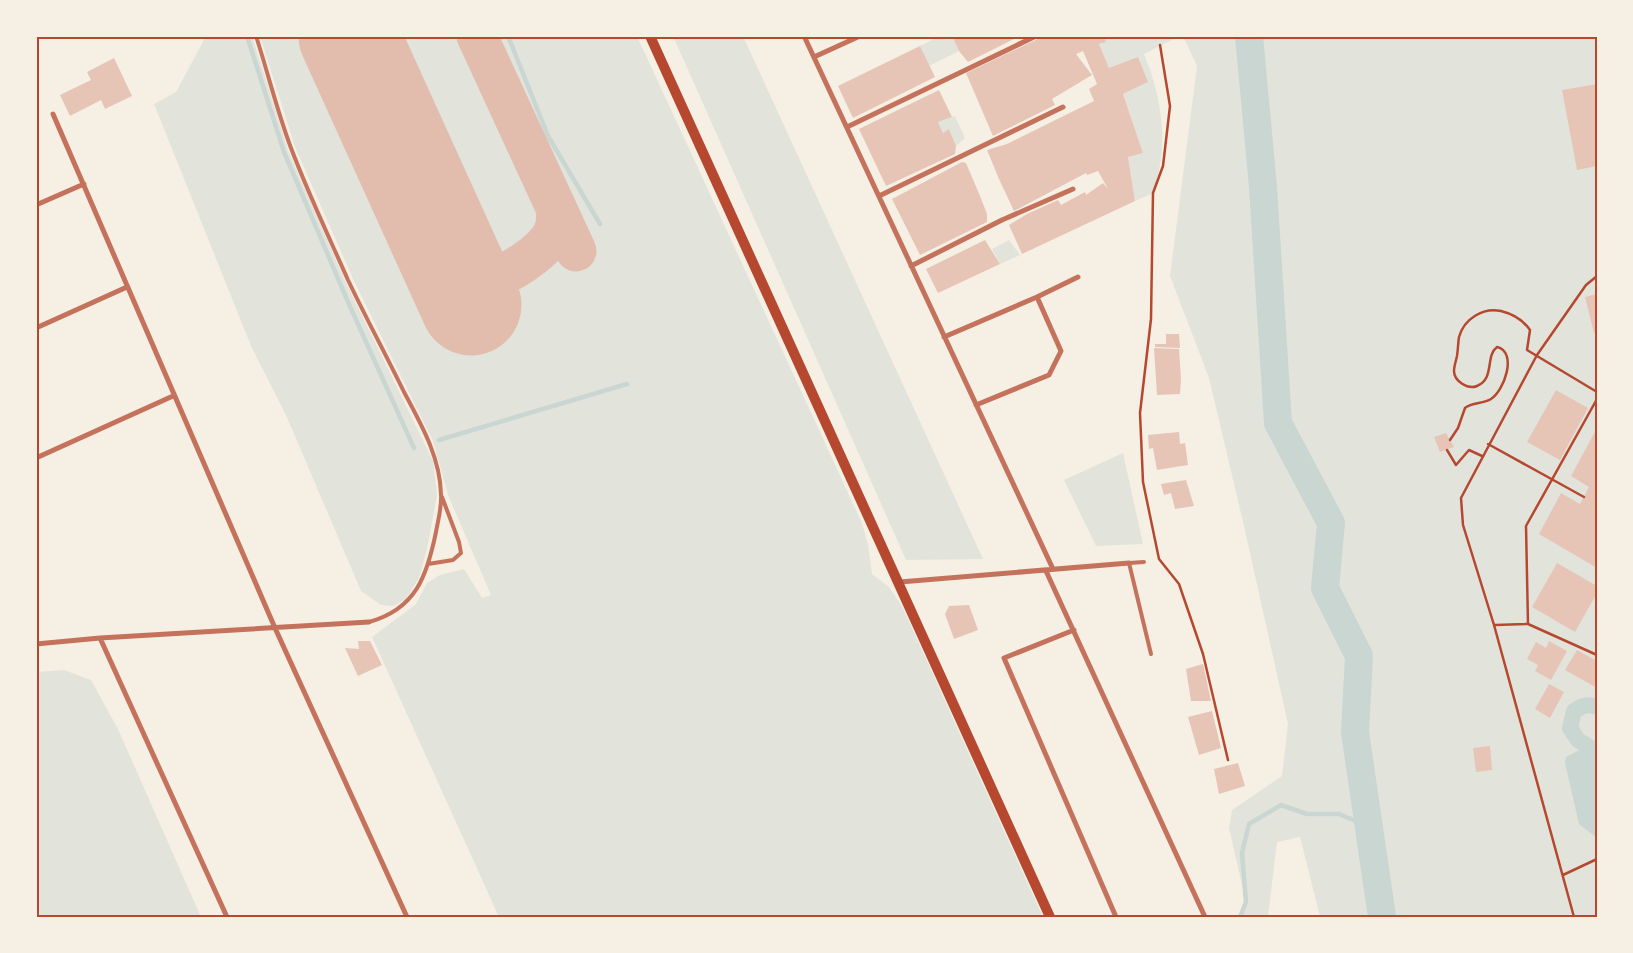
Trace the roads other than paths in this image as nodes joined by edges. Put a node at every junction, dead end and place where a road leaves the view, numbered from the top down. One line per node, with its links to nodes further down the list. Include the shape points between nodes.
1 (256, 36): 23 (lane, via 291,148 349,281 423,429 436,460)
2 (650, 36): 29 (main road)
3 (804, 36): 6 (street)
4 (860, 36): 6 (street)
5 (1036, 36): 9 (street)
6 (814, 57): 9 (street)
7 (1064, 107): 12 (street)
8 (53, 114): 10 (street)
9 (847, 128): 12 (street)
10 (84, 184): 13 (street); 16 (street)
11 (1073, 189): 14 (street)
12 (879, 196): 14 (street)
13 (36, 205)
14 (911, 266): 19 (street)
15 (1078, 277): 17 (street)
16 (127, 287): 18 (street); 20 (street)
17 (1037, 298): 19 (street); 21 (street, via 1061,351 1049,375)
18 (36, 328)
19 (944, 337): 21 (street)
20 (173, 396): 22 (street); 31 (street)
21 (976, 405): 27 (street)
22 (36, 458)
23 (441, 494): 26 (lane); 26 (lane, via 461,553 453,560)
24 (1144, 562): 25 (lane)
25 (1129, 563): 27 (street); 35 (lane)
26 (428, 564): 30 (lane, via 414,594 405,604 385,617)
27 (1053, 569): 28 (street)
28 (1046, 571): 29 (street); 32 (street)
29 (900, 582): 38 (main road)
30 (369, 622): 31 (street)
31 (275, 628): 33 (street); 37 (street)
32 (1074, 630): 39 (street, via 1004,658); 40 (street)
33 (100, 638): 34 (street); 36 (street)
34 (36, 644)
35 (1151, 654)
36 (227, 917)
37 (407, 917)
38 (1050, 917)
39 (1116, 917)
40 (1205, 917)

